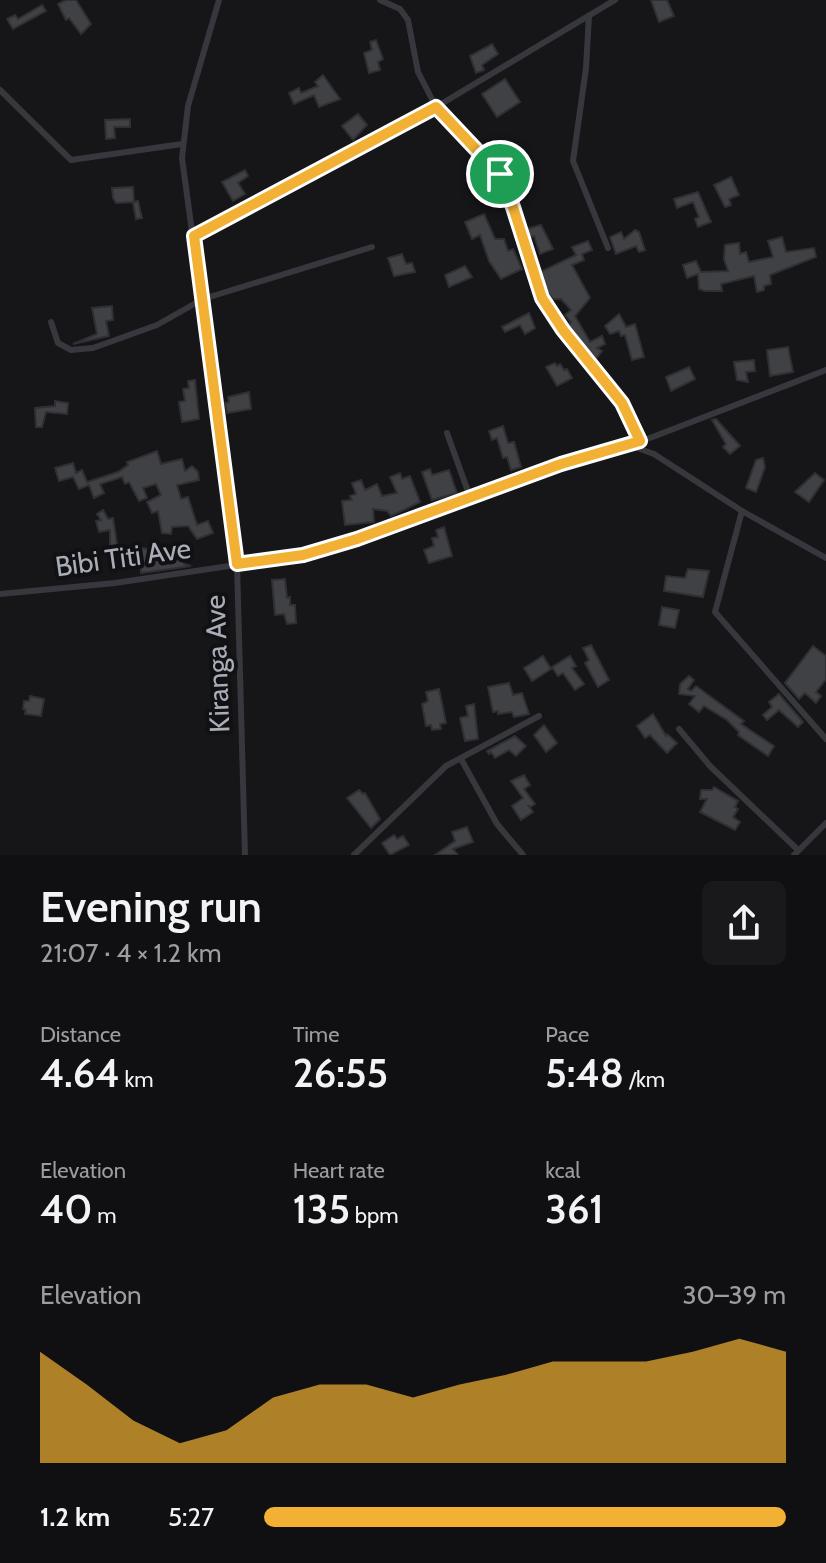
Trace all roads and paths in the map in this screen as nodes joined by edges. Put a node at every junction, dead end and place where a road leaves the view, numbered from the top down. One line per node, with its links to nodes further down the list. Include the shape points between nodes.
1 (219, 0): 7 (street, Kiranga Ave)
2 (380, 0): 6 (street, via 400,9 408,20 421,81)
3 (615, 0): 4 (street)
4 (589, 16): 6 (street); 10 (street, via 573,161)
5 (0, 90): 7 (street, via 71,160)
6 (436, 107): 8 (street); 15 (street, via 504,179 542,298 622,403)
7 (182, 144): 8 (street, Kiranga Ave, via 183,184)
8 (194, 236): 11 (street, Kiranga Ave)
9 (372, 247): 11 (street)
10 (608, 248)
11 (203, 299): 12 (street, via 176,317 93,348 71,350 58,343); 19 (street, Kiranga Ave)
12 (51, 322)
13 (826, 370): 15 (street, Bibi Titi Ave)
14 (447, 433): 16 (street)
15 (637, 443): 16 (street, Bibi Titi Ave); 17 (street)
16 (470, 497): 19 (street, Bibi Titi Ave, via 388,530 303,555)
17 (742, 511): 18 (street); 23 (street, via 715,612)
18 (826, 558)
19 (237, 564): 20 (street, Bibi Titi Ave); 27 (street, Kiranga Ave)
20 (0, 594)
21 (539, 716): 24 (street)
22 (679, 729): 26 (street)
23 (826, 739)
24 (461, 759): 28 (street, via 439,772); 29 (street, via 497,824)
25 (826, 823): 26 (street)
26 (796, 853)
27 (245, 855)
28 (354, 855)
29 (523, 855)

